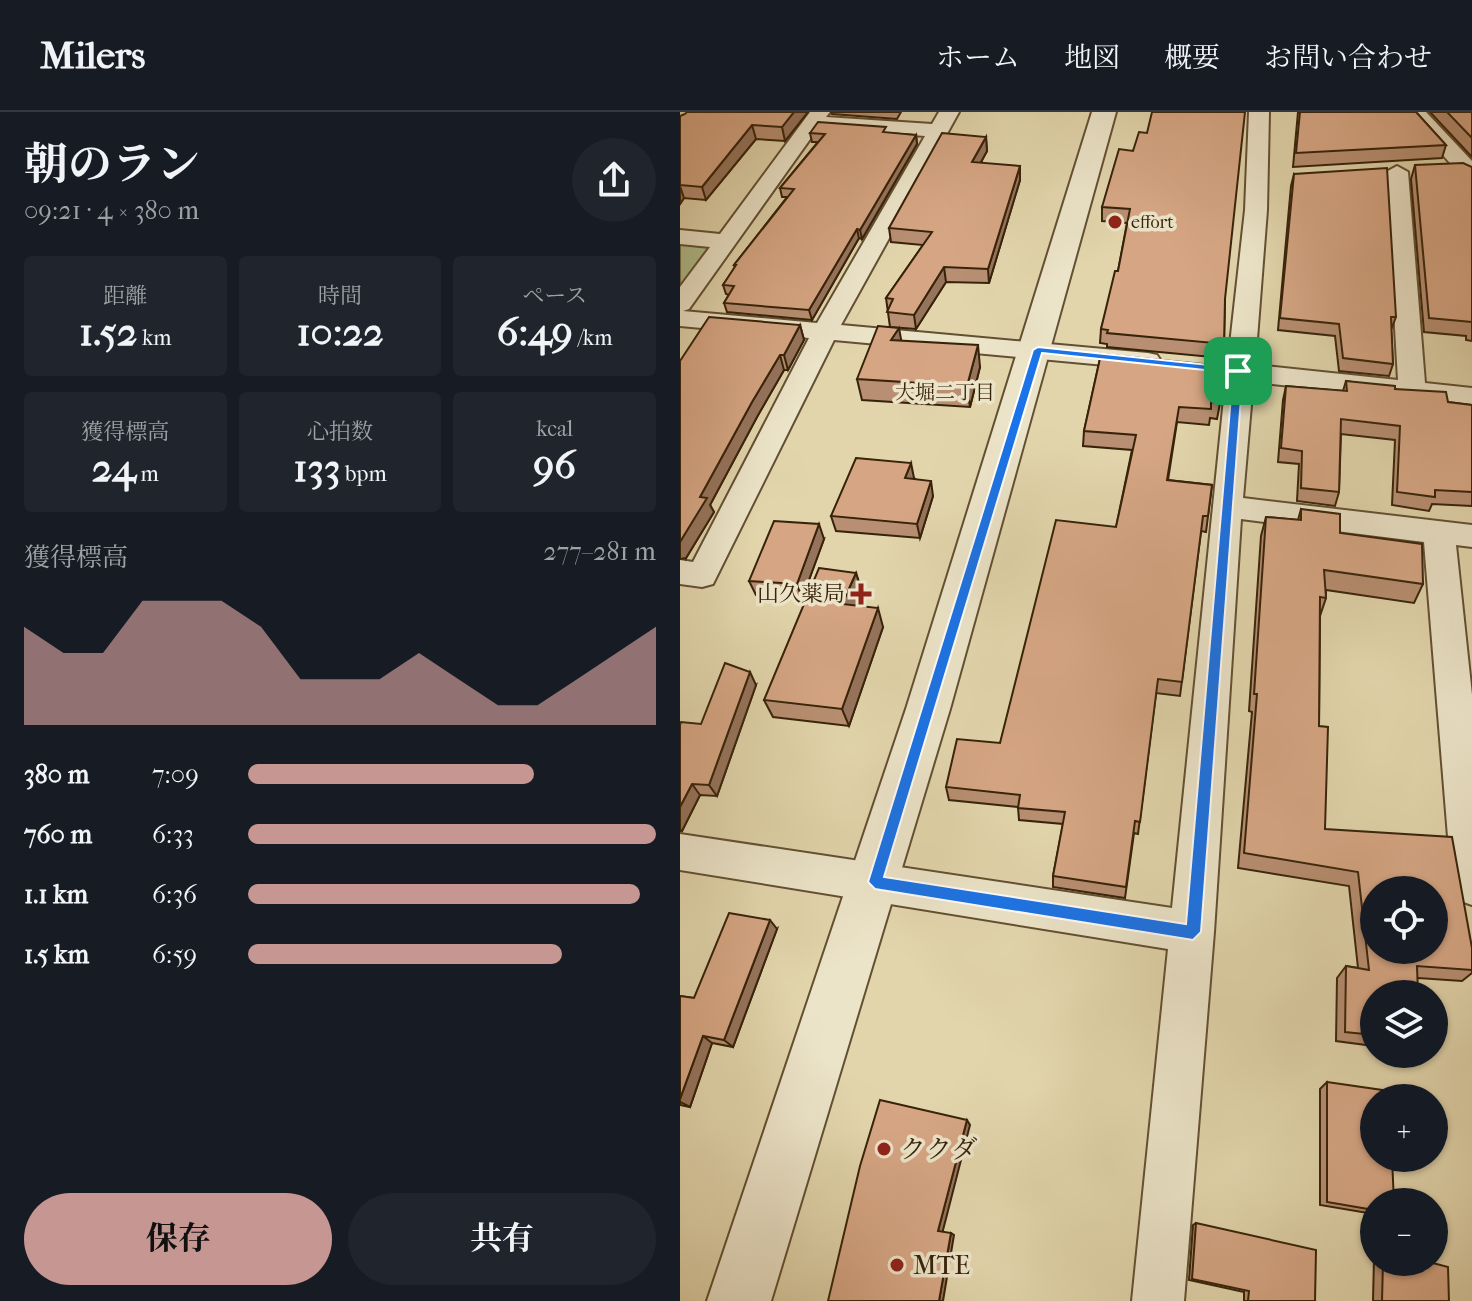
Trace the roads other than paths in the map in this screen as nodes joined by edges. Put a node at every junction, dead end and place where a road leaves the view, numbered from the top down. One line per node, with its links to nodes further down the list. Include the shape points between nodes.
1 (1104, 112): 14 (street)
2 (1259, 112): 15 (street, via 1267,178)
3 (1415, 112): 6 (street)
4 (817, 117): 5 (street); 10 (street)
5 (944, 121): 13 (street)
6 (1469, 170): 7 (street)
7 (1397, 172): 8 (street); 16 (street)
8 (1371, 173)
9 (680, 237): 10 (street)
10 (724, 241): 11 (street)
11 (680, 304)
12 (680, 318): 13 (street)
13 (824, 333): 14 (street); 20 (street, via 702,575)
14 (1038, 350): 15 (street); 22 (street)
15 (1238, 371): 16 (street); 18 (street)
16 (1412, 391): 17 (street)
17 (1472, 397)
18 (1227, 507): 19 (street); 24 (street)
19 (1455, 534): 23 (street)
20 (680, 572)
21 (680, 852): 22 (street)
22 (875, 882): 24 (street); 25 (street)
23 (1472, 886)
24 (1193, 932): 26 (street)
25 (739, 1301)
26 (1158, 1301)

